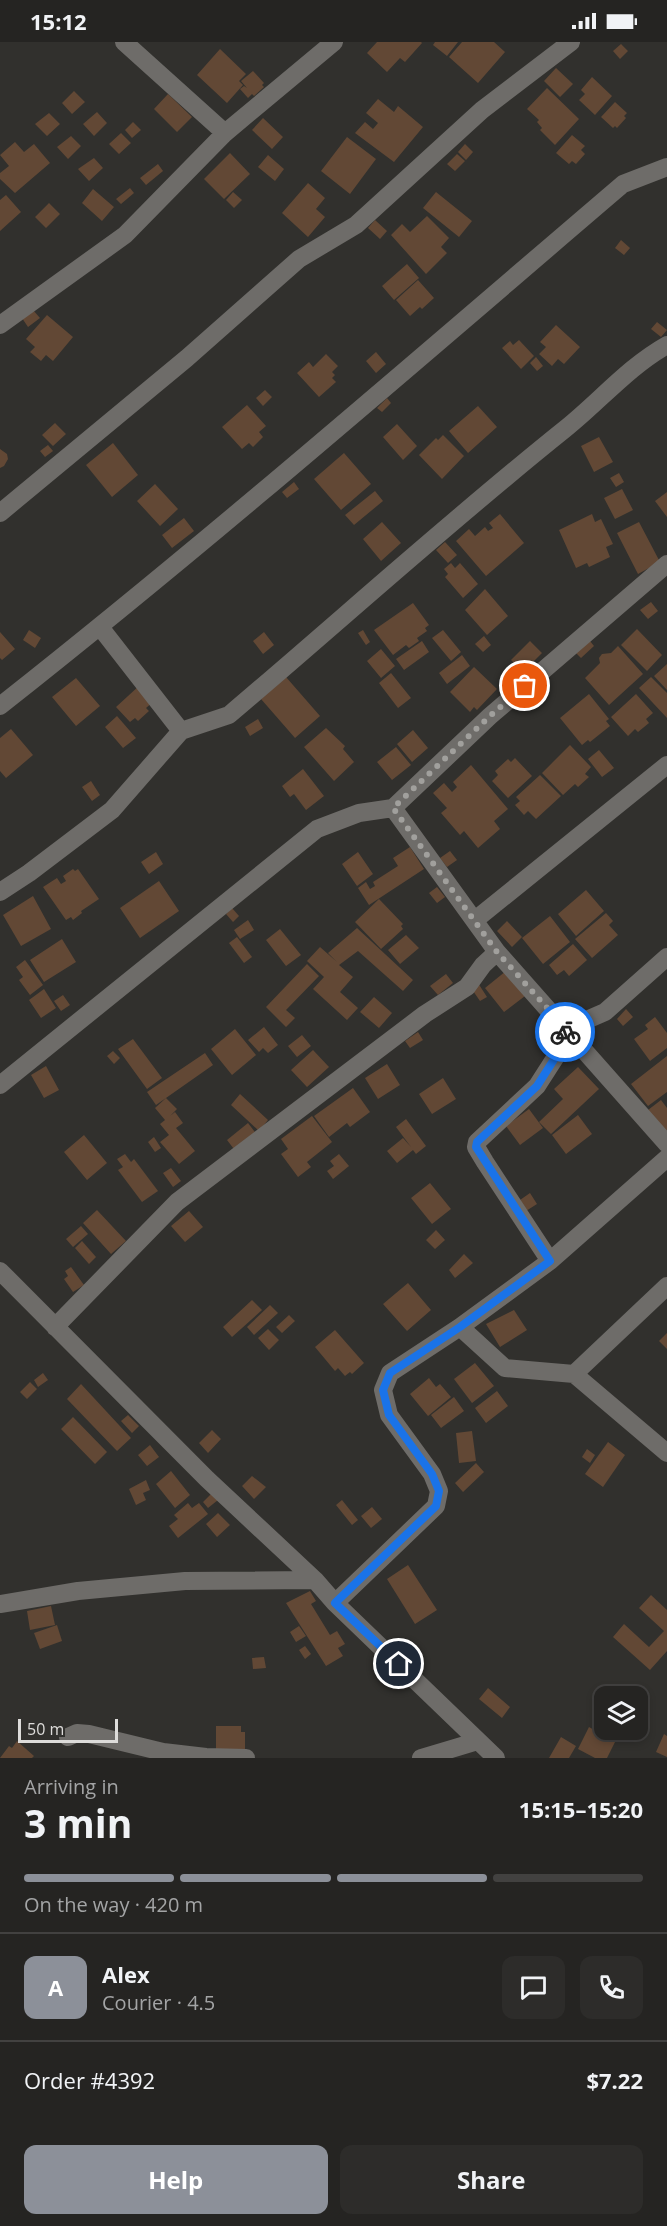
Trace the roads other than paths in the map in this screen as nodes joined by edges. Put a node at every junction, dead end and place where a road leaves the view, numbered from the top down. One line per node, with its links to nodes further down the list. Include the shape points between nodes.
1 (124, 42): 4 (street)
2 (334, 42): 4 (street)
3 (571, 42): 8 (street, via 482,110 356,225 298,259 187,358)
4 (225, 133): 6 (street, via 125,235)
5 (667, 167): 10 (street, via 623,184)
6 (0, 325)
7 (667, 345): 12 (street, via 626,373 579,418 481,496 229,716)
8 (0, 513)
9 (667, 564): 14 (street, via 490,716)
10 (100, 627): 11 (street); 12 (street)
11 (0, 706)
12 (182, 731): 15 (street, via 112,810)
13 (667, 765): 16 (street)
14 (393, 808): 16 (street); 20 (street, via 359,813 317,829)
15 (0, 892)
16 (475, 920): 17 (street)
17 (497, 952): 19 (street); 26 (street, via 466,987 177,1202)
18 (667, 957): 19 (street, via 604,1012)
19 (566, 1029): 21 (street); 23 (street, via 555,1058 537,1086 476,1147)
20 (0, 1085)
21 (667, 1144)
22 (667, 1158): 23 (street)
23 (550, 1261): 27 (street)
24 (0, 1271): 26 (street)
25 (667, 1286): 28 (street)
26 (55, 1327): 30 (street)
27 (460, 1327): 28 (street, via 505,1368); 31 (street, via 390,1373 383,1390 389,1415 432,1474 439,1491 436,1506)
28 (574, 1374): 29 (street)
29 (667, 1453)
30 (315, 1580): 31 (street); 32 (street, via 185,1581 78,1591)
31 (335, 1603): 34 (street)
32 (0, 1604)
33 (68, 1737): 35 (street, via 89,1734 163,1752)
34 (478, 1741): 36 (street); 37 (street)
35 (246, 1758)
36 (421, 1758)
37 (496, 1758)

